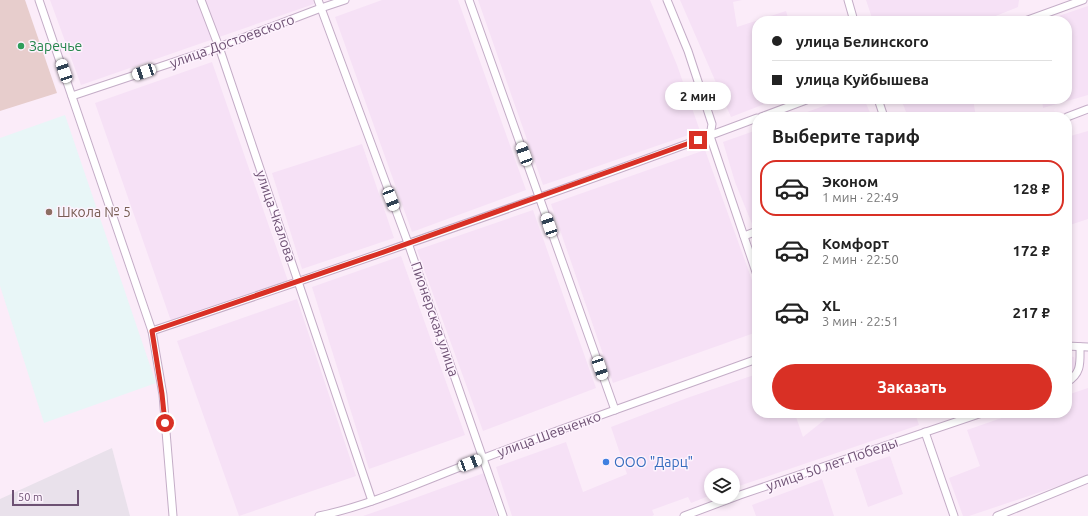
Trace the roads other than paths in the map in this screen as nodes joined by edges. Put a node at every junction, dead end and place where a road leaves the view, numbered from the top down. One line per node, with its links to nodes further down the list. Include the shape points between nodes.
1 (39, 0): 13 (street)
2 (201, 0): 12 (street, улица Чкалова)
3 (318, 0): 9 (street, Пионерская улица)
4 (345, 0): 9 (street, улица Достоевского)
5 (469, 0): 20 (street)
6 (667, 0): 19 (street, via 688,51 712,124)
7 (848, 0): 10 (street)
8 (1083, 0): 11 (street)
9 (321, 8): 12 (street, улица Достоевского); 23 (street, Пионерская улица)
10 (853, 16)
11 (1039, 16)
12 (219, 47): 13 (street, улица Достоевского); 25 (street, улица Чкалова)
13 (72, 96): 26 (street)
14 (796, 104): 16 (street)
15 (1088, 109): 17 (street)
16 (774, 112)
17 (1072, 115)
18 (752, 120): 19 (street)
19 (710, 136): 20 (street); 22 (street)
20 (539, 197): 23 (street); 32 (street)
21 (752, 233): 22 (street)
22 (744, 236): 24 (street)
23 (408, 243): 25 (street); 35 (street, Пионерская улица)
24 (752, 260)
25 (298, 282): 26 (street); 37 (street, улица Чкалова)
26 (152, 331): 38 (street, via 162,394)
27 (1072, 346): 28 (street)
28 (1080, 347): 29 (street); 31 (street, via 1080,365)
29 (1088, 347)
30 (752, 361): 32 (street, улица Шевченко)
31 (1072, 379)
32 (615, 410): 35 (street, улица Шевченко)
33 (967, 418): 34 (street, улица 50 лет Победы)
34 (925, 432): 41 (street, улица 50 лет Победы); 42 (street)
35 (484, 458): 37 (street, улица Шевченко); 40 (street, Пионерская улица)
36 (1088, 479): 43 (street)
37 (372, 501): 39 (street, улица Шевченко)
38 (173, 516)
39 (319, 516)
40 (503, 516)
41 (684, 516)
42 (954, 516)
43 (997, 516)

